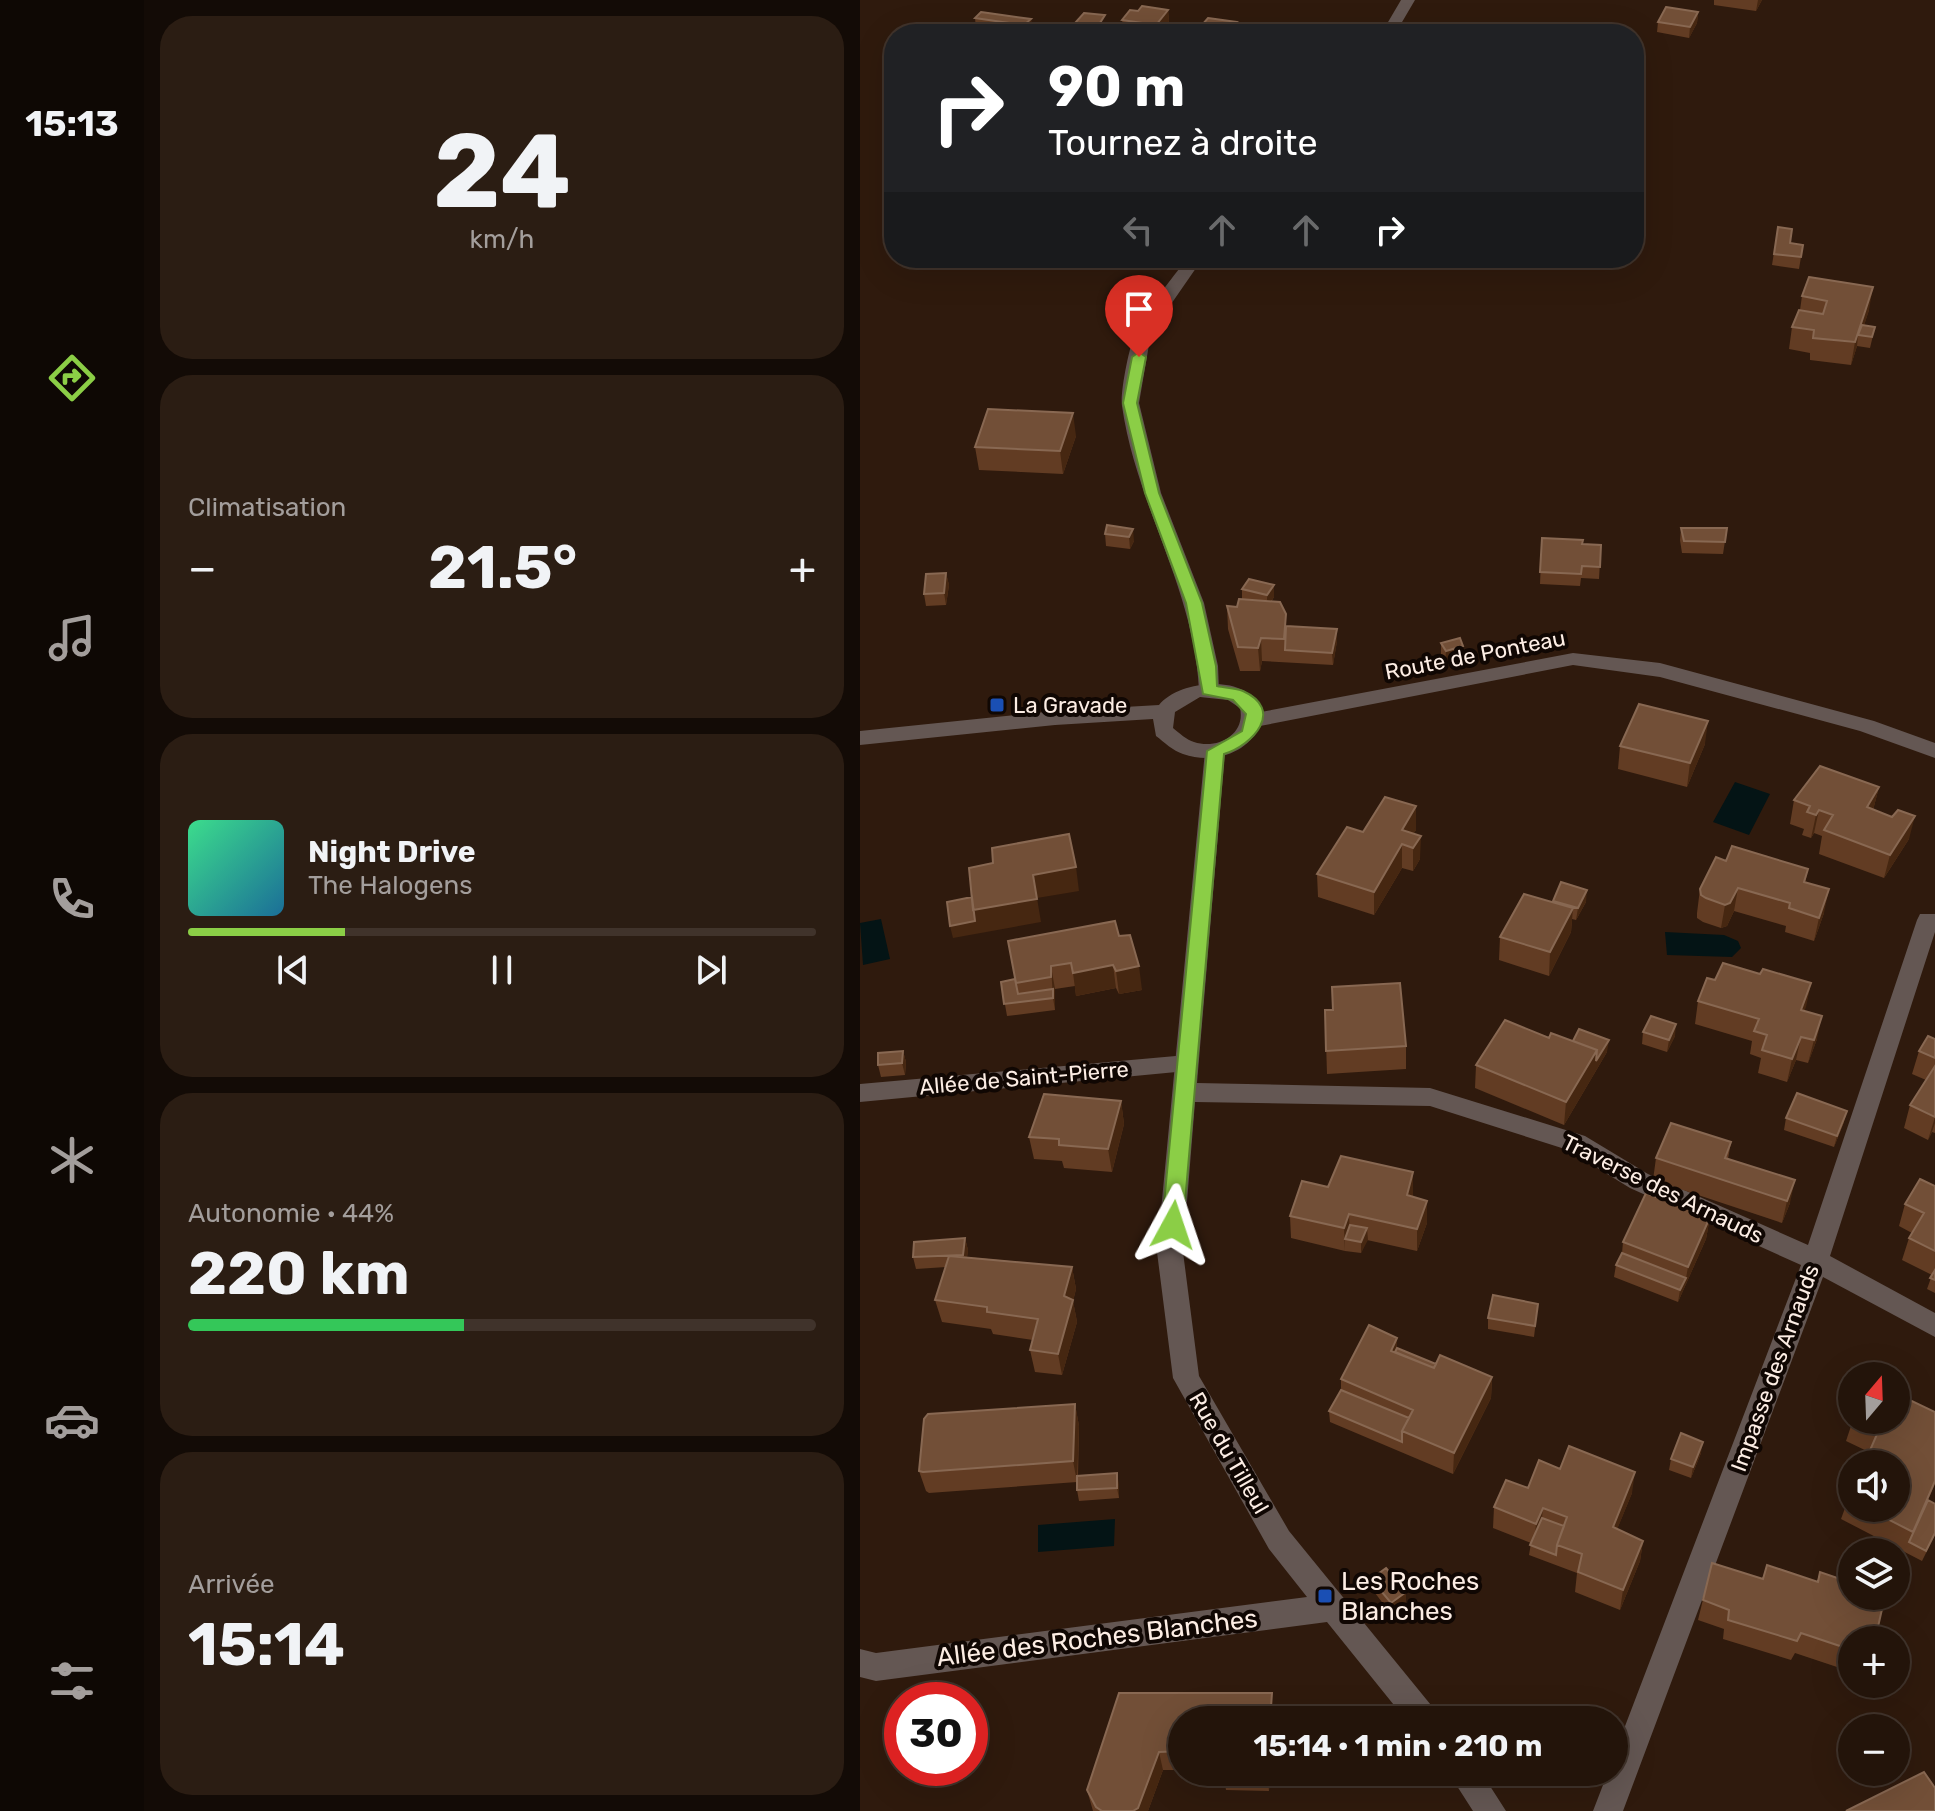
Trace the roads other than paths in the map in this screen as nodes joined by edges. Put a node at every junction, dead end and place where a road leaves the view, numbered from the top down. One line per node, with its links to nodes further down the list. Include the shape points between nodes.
1 (1408, 0): 2 (street)
2 (1394, 24)
3 (1188, 268): 4 (street, via 1143,333 1130,403 1152,493 1194,603)
4 (1209, 690): 5 (street, via 1185,694); 6 (street, via 1238,696 1248,703)
5 (1163, 712): 7 (street); 8 (street, via 1163,731 1174,744)
6 (1254, 720): 8 (street, via 1248,735); 9 (street, Route de Ponteau, via 1573,659 1660,670 1867,726)
7 (860, 738)
8 (1215, 751): 11 (street, Rue du Tilleul)
9 (1935, 751)
10 (1928, 920): 14 (street, Impasse des Arnauds)
11 (1187, 1063): 12 (street, Rue du Tilleul); 13 (lane, Allée de Saint-Pierre)
12 (1185, 1092): 14 (street, Traverse des Arnauds, via 1430,1097 1576,1143 1639,1181); 16 (street, Rue du Tilleul, via 1170,1252 1186,1378 1279,1540)
13 (860, 1093)
14 (1815, 1260): 15 (street, Traverse des Arnauds); 21 (street, Impasse des Arnauds)
15 (1935, 1326)
16 (1334, 1607): 17 (street, Allée des Roches Blanches, via 876,1667); 18 (street, Rue du Tilleul)
17 (860, 1663)
18 (1414, 1706)
19 (1473, 1786): 20 (street)
20 (1491, 1811)
21 (1608, 1811)

